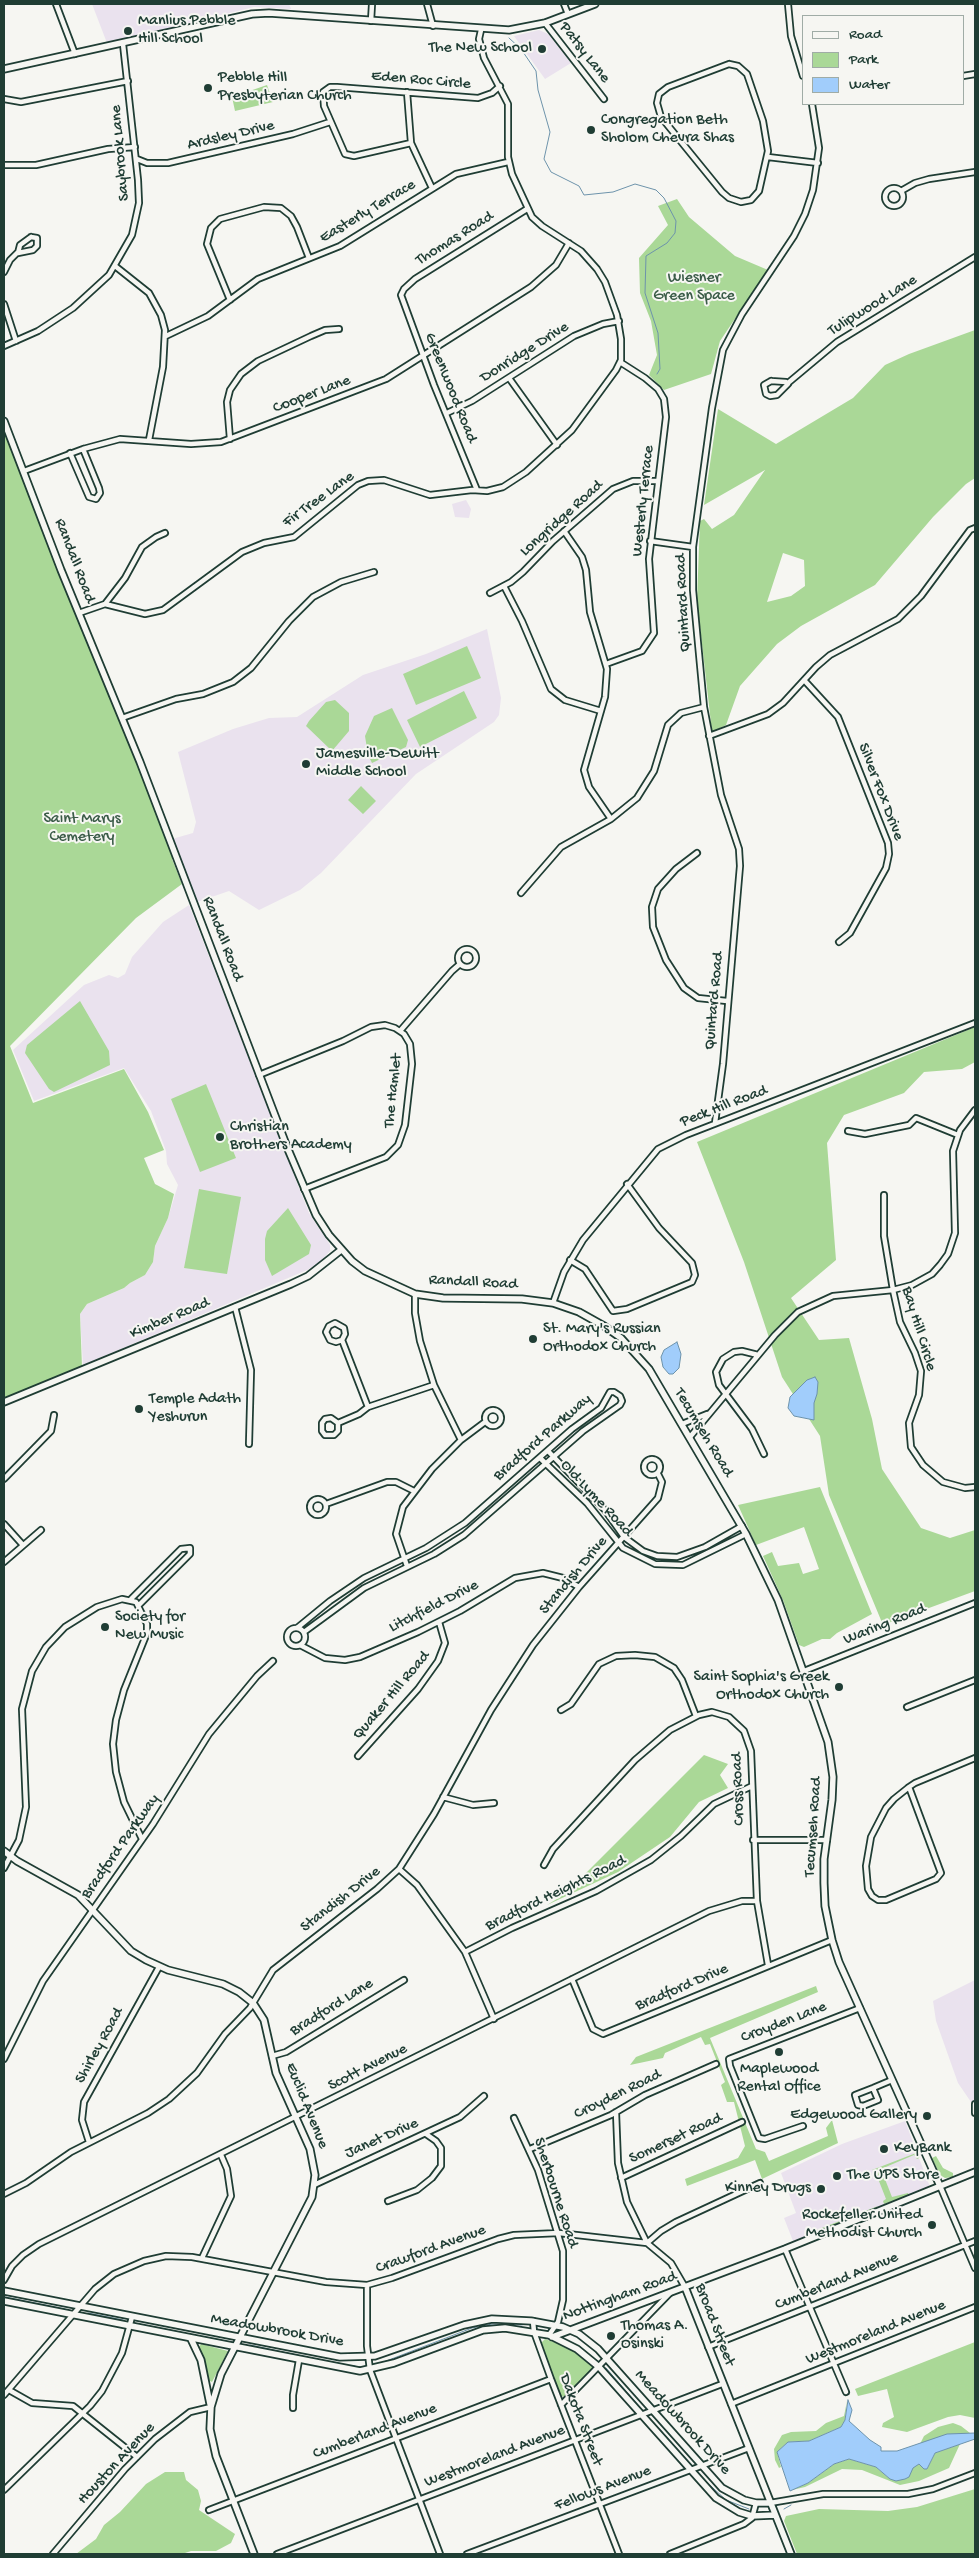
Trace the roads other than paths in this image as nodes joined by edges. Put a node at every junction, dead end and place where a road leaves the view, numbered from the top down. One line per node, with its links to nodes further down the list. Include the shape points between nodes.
1 (56, 4): 13 (street)
2 (372, 4): 8 (street)
3 (427, 4): 10 (street)
4 (564, 4): 7 (street)
5 (595, 4): 7 (street)
6 (788, 4): 15 (street, via 791,36)
7 (568, 14): 9 (street)
8 (371, 21): 10 (street); 12 (street, via 252,14)
9 (545, 23): 11 (street, via 509,30); 20 (street, Patsy Lane)
10 (433, 26): 11 (street)
11 (481, 30): 17 (street, via 481,50)
12 (123, 44): 13 (street); 16 (street, Saybrook Lane)
13 (75, 54): 14 (street)
14 (4, 69)
15 (802, 73)
16 (128, 81): 19 (street, via 21,102); 24 (street, Saybrook Lane)
17 (500, 86): 18 (street, Eden Roc Circle, via 478,98); 27 (street, via 508,109)
18 (407, 92): 22 (street, Eden Roc Circle, via 330,88 323,92 322,97); 23 (street)
19 (4, 99)
20 (604, 99)
21 (812, 105): 28 (street, Quintard Road, via 819,134)
22 (330, 122): 23 (street, Eden Roc Circle, via 340,148 347,155); 26 (street, Ardsley Drive, via 293,134 168,163)
23 (411, 143): 31 (street)
24 (135, 147): 26 (street, Saybrook Lane); 29 (street, via 120,147 36,165)
25 (768, 157): 25 (street, via 756,196 741,202 729,198 660,117 659,94 668,87 723,65 738,66 750,81 767,140); 28 (street)
26 (137, 159): 38 (street, Saybrook Lane, via 137,218 132,235)
27 (508, 162): 31 (street, Easterly Terrace, via 468,170); 33 (street)
28 (818, 162): 66 (street, Quintard Road, via 805,214 794,236 742,314 723,350)
29 (4, 165)
30 (975, 172): 32 (street, via 915,182)
31 (432, 188): 37 (street, Easterly Terrace, via 340,246)
32 (901, 190): 32 (street, via 900,204 891,206 887,203 887,193)
33 (526, 209): 34 (street, via 542,226); 40 (street, Thomas Road, via 415,279)
34 (569, 243): 43 (street, via 589,258 597,269 610,293); 48 (street, Cooper Lane, via 556,265 530,287)
35 (18, 252): 35 (street, via 27,239 37,238 37,246 32,250); 39 (street)
36 (975, 257): 51 (street, Tulipwood Lane, via 837,342)
37 (309, 258): 41 (street, Easterly Terrace, via 258,279); 41 (street, via 291,216 281,208 264,207 220,219 211,228 206,244)
38 (115, 266): 45 (street, via 149,293 161,315); 46 (street, Saybrook Lane, via 99,286 73,308)
39 (4, 272)
40 (401, 295): 48 (street, Greenwood Road)
41 (230, 300): 45 (street, Easterly Terrace, via 200,320)
42 (4, 304): 46 (street)
43 (619, 321): 49 (street, via 622,339); 50 (street, Donridge Drive, via 574,336)
44 (339, 329): 54 (street, via 311,336 258,361 241,374 226,402)
45 (166, 336): 55 (street)
46 (16, 341): 47 (street, Saybrook Lane)
47 (4, 346)
48 (423, 356): 52 (street, Greenwood Road); 54 (street, Cooper Lane, via 386,379)
49 (620, 362): 56 (street, Fir Tree Lane, via 592,405); 60 (street, Westerly Terrace, via 645,378 664,399 666,417)
50 (509, 378): 52 (street, Donridge Drive); 56 (street)
51 (788, 383): 51 (street, Tulipwood Lane, via 767,382 764,385 766,394 777,395)
52 (447, 413): 61 (street, Greenwood Road)
53 (4, 422): 59 (street, Randall Road)
54 (230, 439): 55 (street, Cooper Lane, via 190,444)
55 (149, 440): 57 (street, Cooper Lane, via 120,439)
56 (557, 445): 61 (street, Fir Tree Lane, via 503,487 487,492)
57 (83, 449): 58 (street, Cooper Lane); 58 (street, via 99,488 96,498 89,497)
58 (70, 453): 59 (street, Cooper Lane)
59 (24, 471): 71 (street, Randall Road)
60 (658, 482): 63 (street, Longridge Road, via 633,481 618,486); 65 (street, Westerly Terrace)
61 (477, 490): 70 (street, Fir Tree Lane, via 430,495 384,480 368,481 358,485 294,537 264,543 242,552 162,610 145,614)
62 (975, 528): 73 (street, via 970,530 908,611 830,655)
63 (564, 531): 68 (street, Longridge Road, via 523,572); 72 (street, via 582,557 590,612)
64 (166, 533): 70 (street, via 142,548)
65 (650, 541): 66 (street); 72 (street, Westerly Terrace, via 652,638 642,651)
66 (693, 547): 74 (street, Quintard Road, via 693,590)
67 (374, 572): 76 (street, via 341,582 313,598 289,620 251,668 233,682)
68 (504, 586): 69 (street, Longridge Road); 75 (street, via 551,689 565,700)
69 (490, 593)
70 (105, 604): 71 (street)
71 (79, 613): 76 (street, Randall Road)
72 (606, 664): 75 (street, via 608,678)
73 (804, 680): 77 (street, via 768,714); 81 (street, Silver Fox Drive, via 838,717 888,843 886,868 850,933)
74 (704, 707): 77 (street, Quintard Road); 78 (street, via 682,713 668,725 646,787)
75 (601, 711): 78 (street, via 584,770 589,788)
76 (122, 718): 86 (street, Randall Road)
77 (709, 736): 83 (street, Quintard Road, via 720,795 739,849)
78 (611, 819): 80 (street, via 561,847)
79 (697, 852): 83 (street, via 658,889 652,907 653,927 666,960 684,988 698,998)
80 (521, 893)
81 (839, 942)
82 (460, 964): 82 (street, via 468,967 475,963 473,951 461,952); 85 (street)
83 (727, 1000): 88 (street, Quintard Road)
84 (975, 1023): 88 (street, Peck Hill Road)
85 (400, 1031): 86 (street, The Hamlet, via 384,1025 371,1026 344,1041); 92 (street, The Hamlet, via 408,1039 412,1053 405,1126 398,1145 386,1157)
86 (259, 1075): 92 (street, Randall Road)
87 (975, 1110): 90 (street)
88 (715, 1123): 91 (street, Peck Hill Road, via 658,1149)
89 (848, 1131): 90 (street, via 865,1134 909,1125 916,1118)
90 (958, 1135): 96 (street, via 952,1166 956,1225 948,1254 922,1281)
91 (627, 1184): 95 (street, Peck Hill Road); 95 (street, via 659,1228 692,1263 695,1275 692,1282 627,1309 614,1311 584,1269)
92 (304, 1189): 94 (street, Randall Road, via 316,1215)
93 (884, 1195): 96 (street, Bay Hill Circle, via 884,1236)
94 (341, 1250): 97 (street, Randall Road, via 375,1277); 99 (street, Kimber Road, via 308,1276)
95 (570, 1260): 98 (street, Peck Hill Road)
96 (892, 1290): 101 (street, via 833,1296 806,1307 788,1321); 121 (street, Bay Hill Circle, via 900,1322 921,1371 919,1395 910,1423 911,1447 923,1465 943,1482 965,1488)
97 (415, 1294): 98 (street, Randall Road); 102 (street, via 420,1341)
98 (553, 1303): 110 (street, Tecumseh Road, via 595,1320 621,1338 649,1369)
99 (235, 1307): 104 (street, Kimber Road); 113 (street, via 250,1364)
100 (342, 1340): 100 (street, via 345,1334 342,1325 335,1323 329,1326 328,1338 336,1342); 105 (street)
101 (758, 1355): 103 (street); 103 (street, via 734,1352 720,1363 717,1381)
102 (434, 1385): 105 (street); 112 (street)
103 (726, 1395): 106 (street); 115 (street, via 752,1429)
104 (4, 1402)
105 (368, 1407): 108 (street)
106 (709, 1413): 110 (street); 111 (street)
107 (54, 1414): 120 (street, via 51,1431)
108 (338, 1422): 108 (street, via 326,1419 322,1423 322,1431 326,1435 334,1435 338,1431)
109 (485, 1422): 112 (street)
110 (682, 1424): 111 (street, Tecumseh Road)
111 (690, 1437): 125 (street, Tecumseh Road)
112 (461, 1440): 122 (street)
113 (249, 1444)
114 (548, 1451): 116 (street, Old Lyme Road); 116 (street, Bradford Parkway, via 600,1408 610,1392 618,1393 622,1401 620,1405); 117 (street, Bradford Parkway)
115 (764, 1454)
116 (553, 1457): 118 (street, Bradford Parkway); 128 (street, Old Lyme Road, via 605,1510)
117 (540, 1458): 118 (street, Old Lyme Road); 131 (street, Bradford Parkway, via 465,1523 426,1548)
118 (546, 1463): 129 (street, Old Lyme Road, via 587,1503); 133 (street, Bradford Parkway, via 464,1535)
119 (658, 1474): 128 (street, Standish Drive, via 662,1482 658,1498)
120 (4, 1480)
121 (975, 1487)
122 (414, 1491): 123 (street, via 396,1482 387,1482); 131 (street, via 397,1524 398,1545)
123 (326, 1504)
124 (4, 1524): 130 (street)
125 (742, 1526): 127 (street, Tecumseh Road); 128 (street, Old Lyme Road, via 705,1547 677,1557 650,1554)
126 (41, 1530): 130 (street)
127 (746, 1534): 129 (street, Old Lyme Road, via 700,1558 671,1566 642,1559); 143 (street, Tecumseh Road, via 778,1600)
128 (624, 1537): 129 (street, Standish Drive)
129 (618, 1542): 134 (street, Standish Drive)
130 (22, 1544): 132 (street)
131 (403, 1558): 133 (street); 139 (street, Bradford Parkway, via 364,1578)
132 (4, 1562)
133 (407, 1566): 140 (street, Bradford Parkway, via 364,1588)
134 (579, 1587): 138 (street, Litchfield Drive, via 552,1574 528,1575 508,1581); 153 (street, Standish Drive, via 513,1675)
135 (131, 1599): 137 (street); 137 (street, via 181,1549 190,1548 190,1554); 159 (street, via 97,1607 65,1627 46,1647 32,1671 22,1709 26,1807 19,1840)
136 (975, 1603): 143 (street, Waring Road)
137 (139, 1605): 155 (street, via 147,1633 124,1690 113,1744 124,1802)
138 (439, 1622): 141 (street, Litchfield Drive, via 360,1657 345,1660 326,1658); 148 (street, Quaker Hill Road, via 446,1643 438,1661 418,1689)
139 (297, 1628): 140 (street); 141 (street, Bradford Parkway, via 290,1629 286,1638 290,1644)
140 (304, 1632): 141 (street, via 304,1641)
141 (300, 1645)
142 (273, 1661): 155 (street, Bradford Parkway, via 210,1734)
143 (804, 1671): 157 (street, Tecumseh Road, via 831,1757 832,1800)
144 (975, 1680): 145 (street)
145 (907, 1707)
146 (561, 1710): 147 (street, via 571,1704 599,1664 616,1656 634,1655 655,1657 674,1668)
147 (696, 1716): 151 (street, Cross Road, via 712,1712 721,1714 744,1731 751,1751); 161 (street, Cross Road, via 670,1730 635,1760 554,1849)
148 (358, 1756)
149 (974, 1759): 150 (street); 152 (street)
150 (975, 1766)
151 (752, 1786): 156 (street, Cross Road); 166 (street, Bradford Heights Road, via 714,1804 651,1860 596,1891)
152 (909, 1787): 152 (street, via 886,1808 871,1837 867,1882 872,1896 878,1900 886,1900 936,1879 941,1873)
153 (443, 1798): 154 (street, via 473,1805); 162 (street, Standish Drive)
154 (494, 1803)
155 (142, 1839): 164 (street, Bradford Parkway)
156 (753, 1840): 157 (street); 163 (street, Cross Road)
157 (827, 1840): 165 (street, Tecumseh Road, via 825,1906)
158 (4, 1851): 159 (street, Euclid Avenue)
159 (10, 1857): 160 (street); 164 (street, Euclid Avenue, via 69,1889)
160 (5, 1865)
161 (544, 1865)
162 (399, 1869): 166 (street, via 417,1885); 171 (street, Standish Drive, via 273,1970)
163 (757, 1901): 167 (street, Cross Road); 169 (street, Scott Avenue, via 742,1901 709,1911)
164 (93, 1909): 168 (street, Euclid Avenue, via 131,1951); 174 (street, Bradford Parkway, via 44,1982)
165 (832, 1940): 167 (street, Bradford Drive); 172 (street, Tecumseh Road)
166 (465, 1952): 173 (street)
167 (768, 1965): 169 (street, Bradford Drive, via 603,2034 593,2029)
168 (159, 1967): 171 (street, Euclid Avenue, via 223,1984); 188 (street, Shirley Road, via 84,2102 82,2120)
169 (572, 1979): 173 (street, Scott Avenue)
170 (404, 1980): 175 (street, Bradford Lane, via 286,2052)
171 (253, 2003): 175 (street, Euclid Avenue, via 264,2020); 188 (street, Standish Drive, via 179,2091 148,2113)
172 (860, 2008): 177 (street, Tecumseh Road); 186 (street, Croyden Lane, via 729,2059 759,2138)
173 (494, 2019): 183 (street, Scott Avenue)
174 (4, 2055)
175 (272, 2056): 183 (street, Euclid Avenue)
176 (716, 2064): 181 (street, Croyden Road, via 645,2095)
177 (892, 2080): 178 (street); 195 (street, Tecumseh Road)
178 (873, 2088): 178 (street, via 855,2095 858,2105 878,2100)
179 (484, 2096): 187 (street, Janet Drive, via 460,2117)
180 (975, 2104): 182 (street)
181 (616, 2112): 189 (street, Croyden Road); 192 (street, Broad Street)
182 (975, 2113)
183 (296, 2118): 190 (street, Scott Avenue); 194 (street, Euclid Avenue, via 310,2149)
184 (514, 2118): 189 (street, Sherbourne Road)
185 (742, 2122): 192 (street, Somerset Road)
186 (803, 2126)
187 (426, 2134): 194 (street, Janet Drive, via 340,2171); 197 (street, via 440,2148 441,2166 417,2190)
188 (90, 2142): 196 (street, Standish Drive)
189 (530, 2149): 198 (street, Sherbourne Road)
190 (221, 2155): 203 (street, via 227,2169 231,2196); 206 (street, Scott Avenue, via 39,2244 12,2266)
191 (975, 2172): 195 (street, Nottingham Road)
192 (620, 2178): 200 (street, Broad Street, via 633,2217)
193 (760, 2183): 200 (street, via 676,2222)
194 (314, 2186): 205 (street, Euclid Avenue, via 309,2204)
195 (940, 2186): 201 (street, Tecumseh Road); 202 (street, Nottingham Road)
196 (4, 2194)
197 (388, 2201)
198 (559, 2233): 200 (street, Crawford Avenue); 207 (street, Crawford Avenue, via 498,2239); 218 (street, Sherbourne Road, via 565,2278)
199 (975, 2241): 201 (street, Cumberland Avenue)
200 (647, 2243): 208 (street, Broad Street, via 672,2263)
201 (965, 2245): 204 (street, Tecumseh Road); 213 (street, Cumberland Avenue)
202 (785, 2248): 208 (street, Nottingham Road); 213 (street)
203 (202, 2258): 205 (street, Crawford Avenue); 212 (street, Crawford Avenue, via 166,2256 125,2268 101,2283)
204 (975, 2268)
205 (274, 2272): 207 (street, Crawford Avenue, via 326,2282); 223 (street, Euclid Avenue)
206 (4, 2280)
207 (367, 2285): 227 (street)
208 (685, 2287): 210 (street, Nottingham Road); 225 (street, Broad Street)
209 (4, 2291): 212 (street, Meadowbrook Drive)
210 (670, 2293): 220 (street, Nottingham Road); 228 (street)
211 (4, 2301): 215 (street, Meadowbrook Drive)
212 (80, 2306): 215 (street, Crawford Avenue); 216 (street, Meadowbrook Drive)
213 (811, 2306): 225 (street, Cumberland Avenue); 230 (street)
214 (975, 2307): 230 (street, Westmoreland Avenue)
215 (72, 2315): 219 (street, Meadowbrook Drive); 235 (street, Crawford Avenue)
216 (132, 2317): 219 (street); 223 (street, Meadowbrook Drive)
217 (533, 2321): 218 (street, Meadowbrook Drive); 221 (street, Dakota Street); 227 (street, Meadowbrook Drive, via 506,2318 474,2322)
218 (556, 2325): 220 (street, Meadowbrook Drive); 222 (street, Sherbourne Road)
219 (130, 2326): 224 (street, Meadowbrook Drive); 243 (street, via 114,2372)
220 (570, 2330): 222 (street, Nottingham Road); 228 (street, Meadowbrook Drive, via 584,2337)
221 (534, 2332): 222 (street, Meadowbrook Drive); 232 (street, Meadowbrook Drive, via 506,2328 483,2330); 233 (street, Dakota Street)
222 (551, 2336): 231 (street, Meadowbrook Drive, via 578,2349)
223 (240, 2338): 226 (street, Euclid Avenue); 227 (street, Meadowbrook Drive, via 340,2357)
224 (192, 2339): 226 (street, Meadowbrook Drive); 240 (street, Euclid Avenue, via 201,2360)
225 (708, 2347): 234 (street, Broad Street)
226 (236, 2348): 229 (street, Meadowbrook Drive); 240 (street, Euclid Avenue, via 221,2374)
227 (368, 2357): 232 (street)
228 (607, 2359): 231 (street); 242 (street, Meadowbrook Drive)
229 (299, 2360): 232 (street, Meadowbrook Drive, via 347,2370); 241 (street)
230 (834, 2363): 236 (street); 238 (street, Westmoreland Avenue)
231 (599, 2367): 239 (street); 244 (street, Meadowbrook Drive)
232 (370, 2370): 245 (street)
233 (551, 2379): 239 (street, Dakota Street); 245 (street, Cumberland Avenue)
234 (722, 2384): 238 (street, Broad Street); 242 (street, Westmoreland Avenue)
235 (9, 2390): 237 (street, Crawford Avenue); 243 (street, via 27,2402 65,2403)
236 (846, 2392)
237 (4, 2395)
238 (731, 2404): 247 (street, Broad Street)
239 (562, 2405): 246 (street, Dakota Street)
240 (211, 2407): 248 (street, Houston Avenue, via 190,2412); 253 (street, Euclid Avenue, via 213,2448)
241 (293, 2408)
242 (651, 2411): 244 (street, Westmoreland Avenue); 249 (street, Meadowbrook Drive)
243 (84, 2412): 248 (street); 252 (street)
244 (640, 2415): 246 (street, Westmoreland Avenue); 250 (street, Meadowbrook Drive)
245 (395, 2438): 253 (street, Cumberland Avenue); 254 (street)
246 (575, 2440): 254 (street, Westmoreland Avenue); 255 (street, Dakota Street)
247 (748, 2448): 249 (street, Fellows Avenue); 257 (street, Broad Street)
248 (136, 2456): 262 (street, Houston Avenue)
249 (700, 2465): 250 (street, Fellows Avenue); 256 (street, Meadowbrook Drive, via 722,2488)
250 (688, 2469): 255 (street, Fellows Avenue); 260 (street, Meadowbrook Drive, via 725,2505)
251 (975, 2473): 257 (street, Meadowbrook Drive, via 933,2489 908,2494 823,2494)
252 (4, 2490)
253 (233, 2500): 258 (street, Cumberland Avenue); 263 (street, Euclid Avenue)
254 (419, 2500): 264 (street, Westmoreland Avenue); 265 (street)
255 (600, 2503): 266 (street, Fellows Avenue); 267 (street, Dakota Street)
256 (756, 2503): 257 (street, Meadowbrook Drive); 260 (street)
257 (770, 2503): 259 (street, Broad Street); 261 (street)
258 (209, 2510)
259 (775, 2515): 261 (street, Meadowbrook Drive); 269 (street, Broad Street)
260 (752, 2516): 261 (street, Meadowbrook Drive); 268 (street, via 744,2524)
261 (766, 2516)
262 (53, 2554)
263 (254, 2554)
264 (277, 2554)
265 (440, 2554)
266 (467, 2554)
267 (619, 2554)
268 (670, 2554)
269 (791, 2554)

